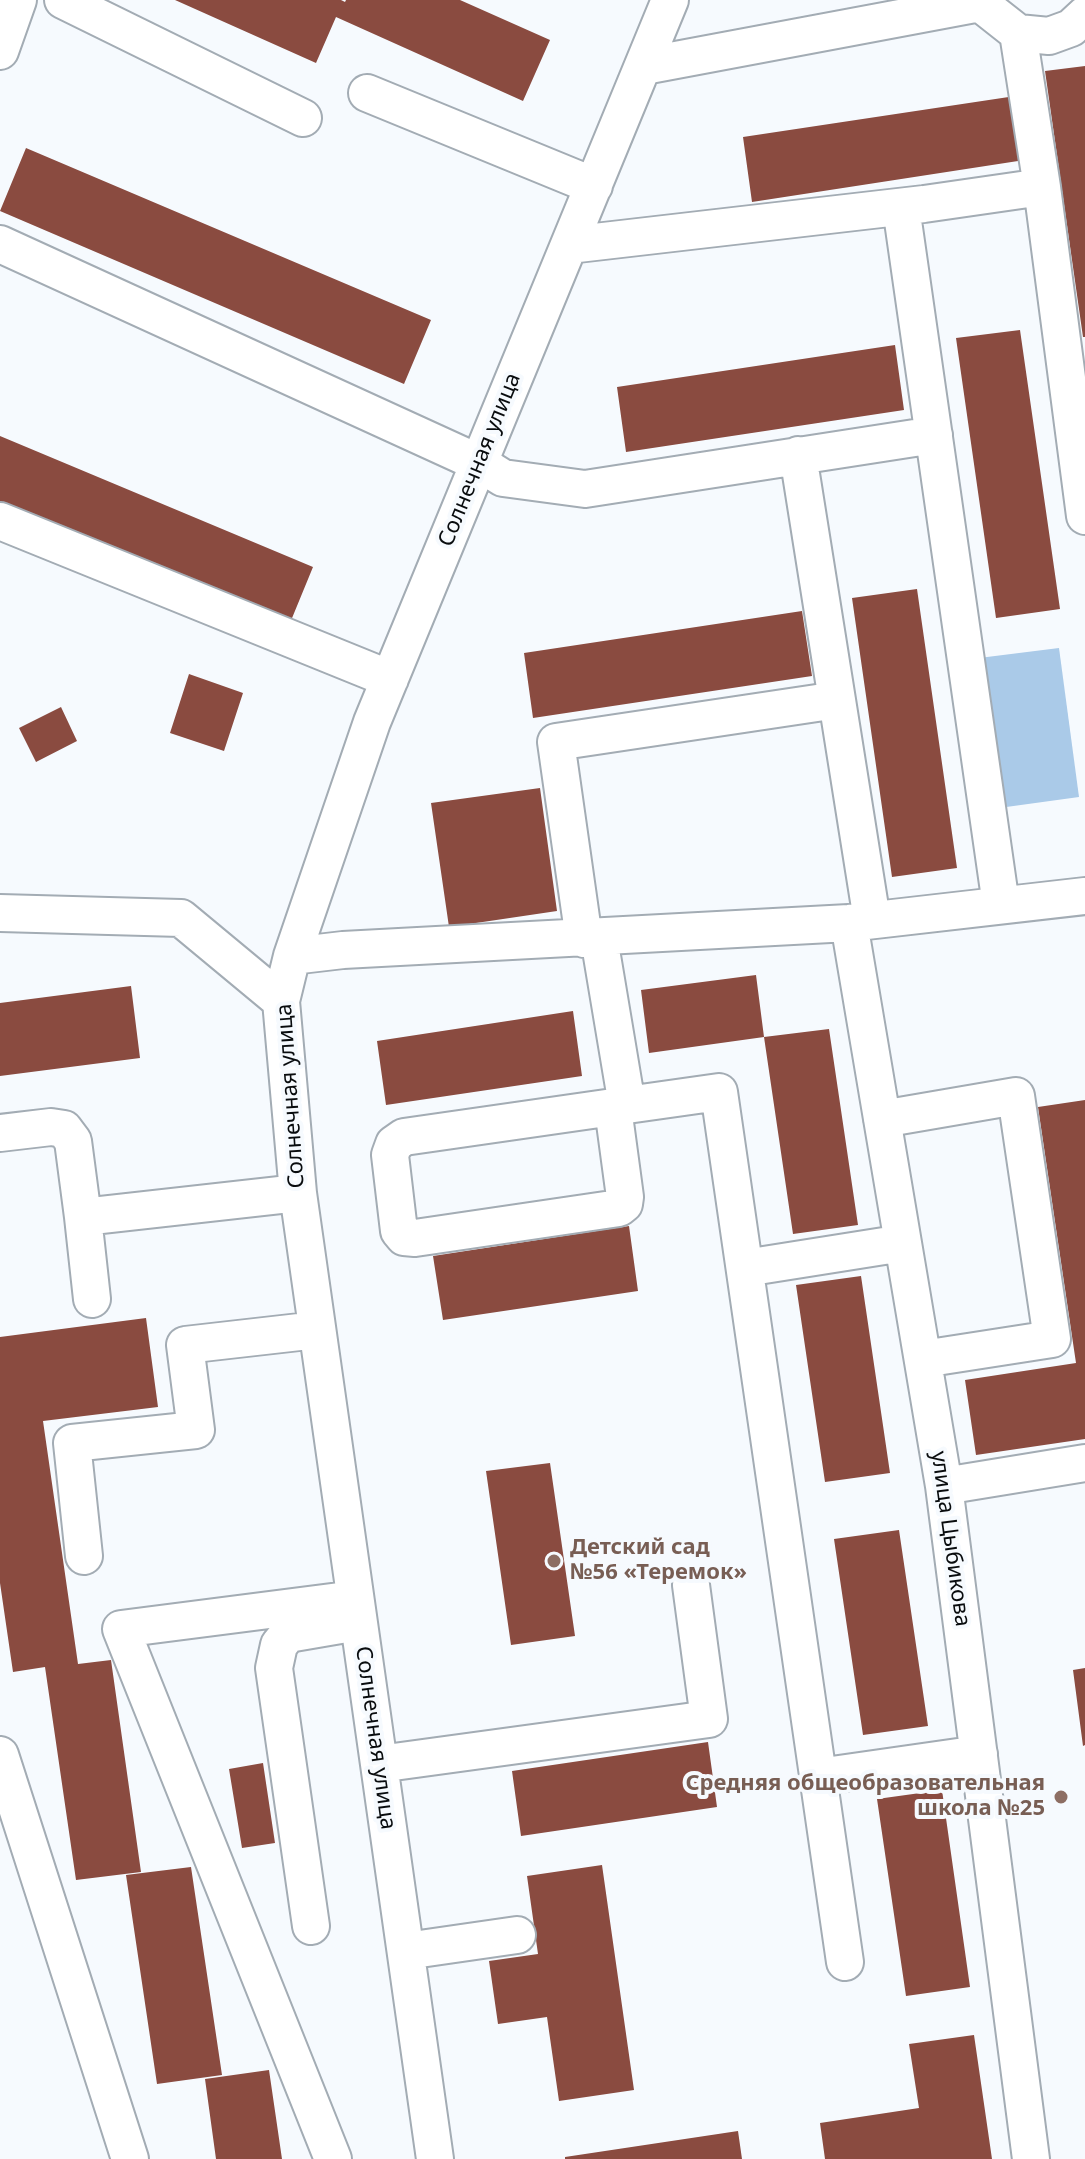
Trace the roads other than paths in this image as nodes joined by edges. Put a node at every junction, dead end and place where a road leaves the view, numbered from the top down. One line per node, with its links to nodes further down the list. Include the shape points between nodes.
1 (18, 0): 8 (street)
2 (63, 0): 11 (street)
3 (670, 0): 9 (street, Солнечная улица)
4 (980, 1): 5 (street); 7 (street)
5 (839, 14): 9 (street)
6 (1085, 15): 7 (street, via 1071,28 1049,36)
7 (1018, 33): 13 (street)
8 (0, 51)
9 (644, 66): 12 (street, Солнечная улица)
10 (367, 93): 12 (street)
11 (303, 118)
12 (594, 186): 16 (street, Солнечная улица)
13 (1042, 187): 14 (street); 17 (street)
14 (901, 207): 16 (street); 18 (street)
15 (0, 244): 20 (street)
16 (569, 245): 20 (street, Солнечная улица)
17 (1076, 385): 21 (street)
18 (934, 435): 19 (street); 26 (street)
19 (798, 455): 20 (street, via 585,489 503,478); 24 (street, улица Цыбикова)
20 (479, 463): 23 (street, Солнечная улица)
21 (1085, 516)
22 (0, 521): 23 (street)
23 (390, 679): 30 (street, Солнечная улица)
24 (837, 700): 28 (street, улица Цыбикова); 29 (street, via 556,742)
25 (1085, 896): 26 (street)
26 (1001, 905): 28 (street)
27 (0, 913): 31 (street, via 181,918)
28 (860, 922): 29 (street); 33 (street, улица Цыбикова)
29 (592, 938): 30 (street); 32 (street)
30 (292, 956): 31 (street, Солнечная улица)
31 (281, 1001): 35 (street, Солнечная улица)
32 (620, 1107): 32 (street, via 404,1137 390,1155 399,1231 415,1238 619,1208 625,1197); 38 (street, via 719,1092)
33 (882, 1119): 37 (street, улица Цыбикова); 41 (street, via 1016,1096 1052,1339)
34 (0, 1133): 36 (street, via 64,1129 73,1141)
35 (298, 1193): 36 (street); 40 (street, Солнечная улица)
36 (83, 1217): 39 (street)
37 (903, 1243): 38 (street); 41 (street, улица Цыбикова)
38 (745, 1268): 50 (street)
39 (92, 1299)
40 (317, 1330): 44 (street, via 185,1345 196,1430 72,1443); 46 (street, Солнечная улица)
41 (923, 1359): 43 (street, улица Цыбикова)
42 (1085, 1463): 43 (street)
43 (944, 1486): 47 (street, улица Цыбикова)
44 (84, 1556)
45 (691, 1585): 49 (street, via 709,1719)
46 (357, 1610): 49 (street, Солнечная улица); 51 (street, via 288,1634 279,1645 274,1668); 56 (street, via 121,1629)
47 (979, 1754): 50 (street); 58 (street, улица Цыбикова)
48 (0, 1755): 55 (street)
49 (379, 1764): 53 (street, Солнечная улица)
50 (818, 1777): 54 (street)
51 (311, 1926)
52 (517, 1935): 53 (street)
53 (406, 1951): 57 (street, Солнечная улица)
54 (845, 1962)
55 (130, 2159)
56 (333, 2159)
57 (435, 2159)
58 (1031, 2159)

